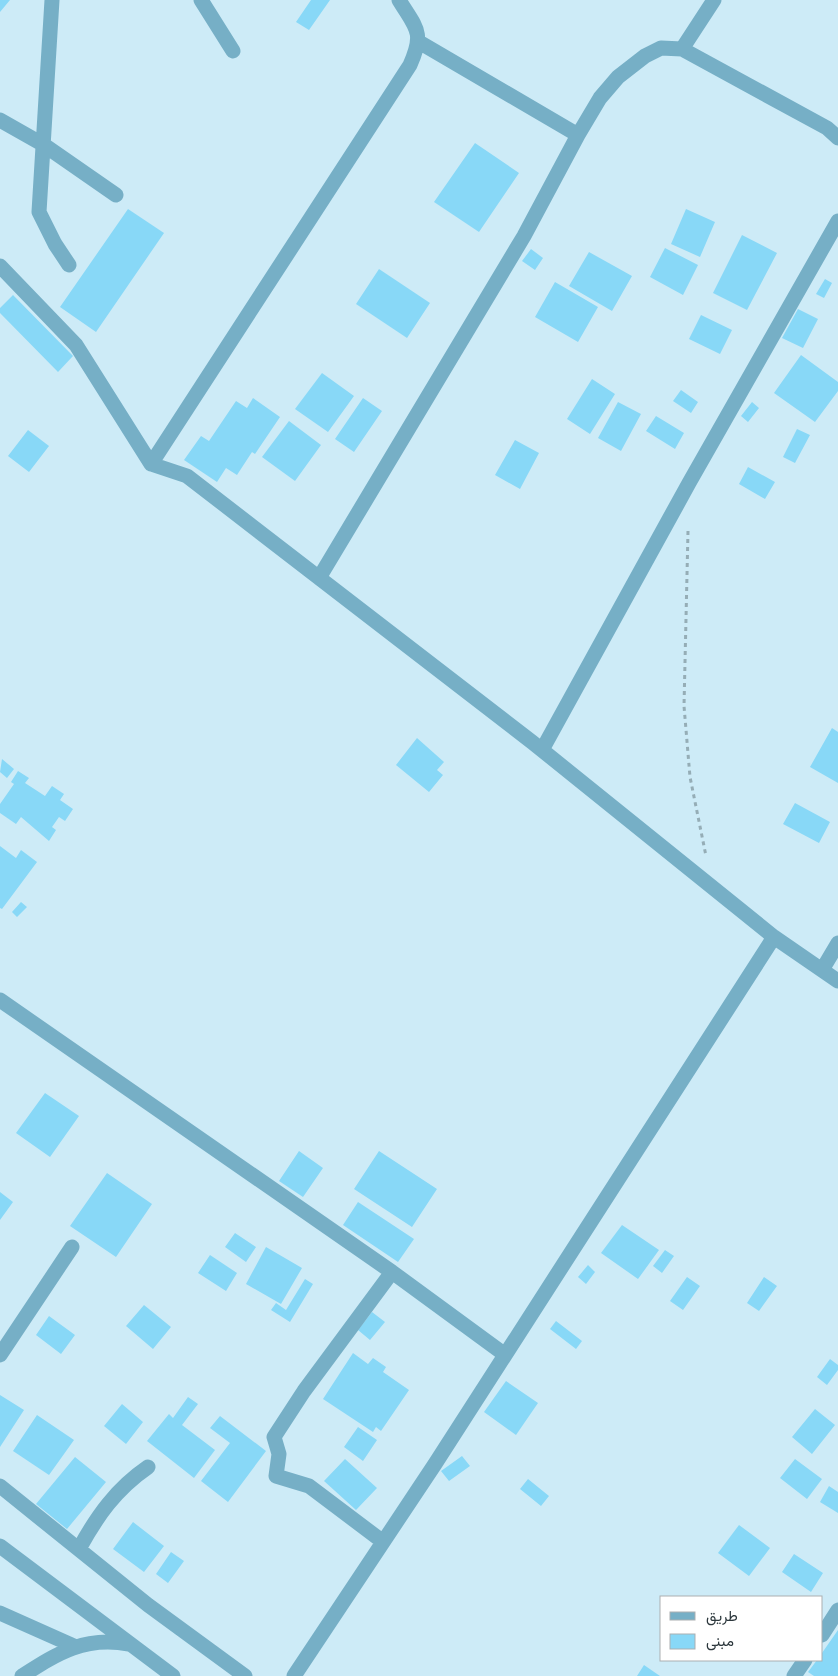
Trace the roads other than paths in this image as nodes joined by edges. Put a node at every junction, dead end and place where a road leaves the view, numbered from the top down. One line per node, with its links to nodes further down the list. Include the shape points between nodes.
1 (52, 0): 11 (street)
2 (201, 0): 7 (street)
3 (399, 0): 5 (street, via 418,31)
4 (714, 0): 6 (street)
5 (419, 42): 9 (street); 16 (street, via 398,85)
6 (682, 49): 9 (street, via 661,48 618,77 600,98); 10 (street, via 827,128)
7 (233, 51)
8 (0, 120): 11 (street)
9 (578, 135): 17 (street, via 524,236)
10 (838, 138)
11 (44, 145): 12 (street); 14 (street, via 39,212)
12 (116, 195)
13 (838, 221): 18 (street)
14 (69, 265)
15 (0, 266): 16 (street, via 76,345)
16 (151, 464): 17 (street, via 187,476)
17 (320, 578): 18 (street)
18 (542, 750): 19 (street)
19 (774, 937): 21 (street); 26 (street)
20 (838, 943): 21 (street)
21 (822, 970): 22 (street)
22 (838, 981)
23 (0, 1000): 25 (street)
24 (72, 1247): 27 (street)
25 (392, 1272): 26 (street); 30 (street, via 274,1437 279,1454 276,1476 309,1486)
26 (504, 1354): 30 (street)
27 (0, 1355)
28 (148, 1467): 32 (street, via 124,1484 99,1515)
29 (0, 1486): 32 (street)
30 (382, 1541): 42 (street)
31 (0, 1546): 36 (street)
32 (79, 1549): 41 (street, via 148,1605)
33 (838, 1610): 35 (street)
34 (0, 1613): 37 (street)
35 (823, 1633)
36 (131, 1644): 37 (street, via 111,1641); 40 (street)
37 (74, 1646): 39 (street)
38 (804, 1661): 43 (street)
39 (22, 1676)
40 (173, 1676)
41 (245, 1676)
42 (294, 1676)
43 (794, 1676)

